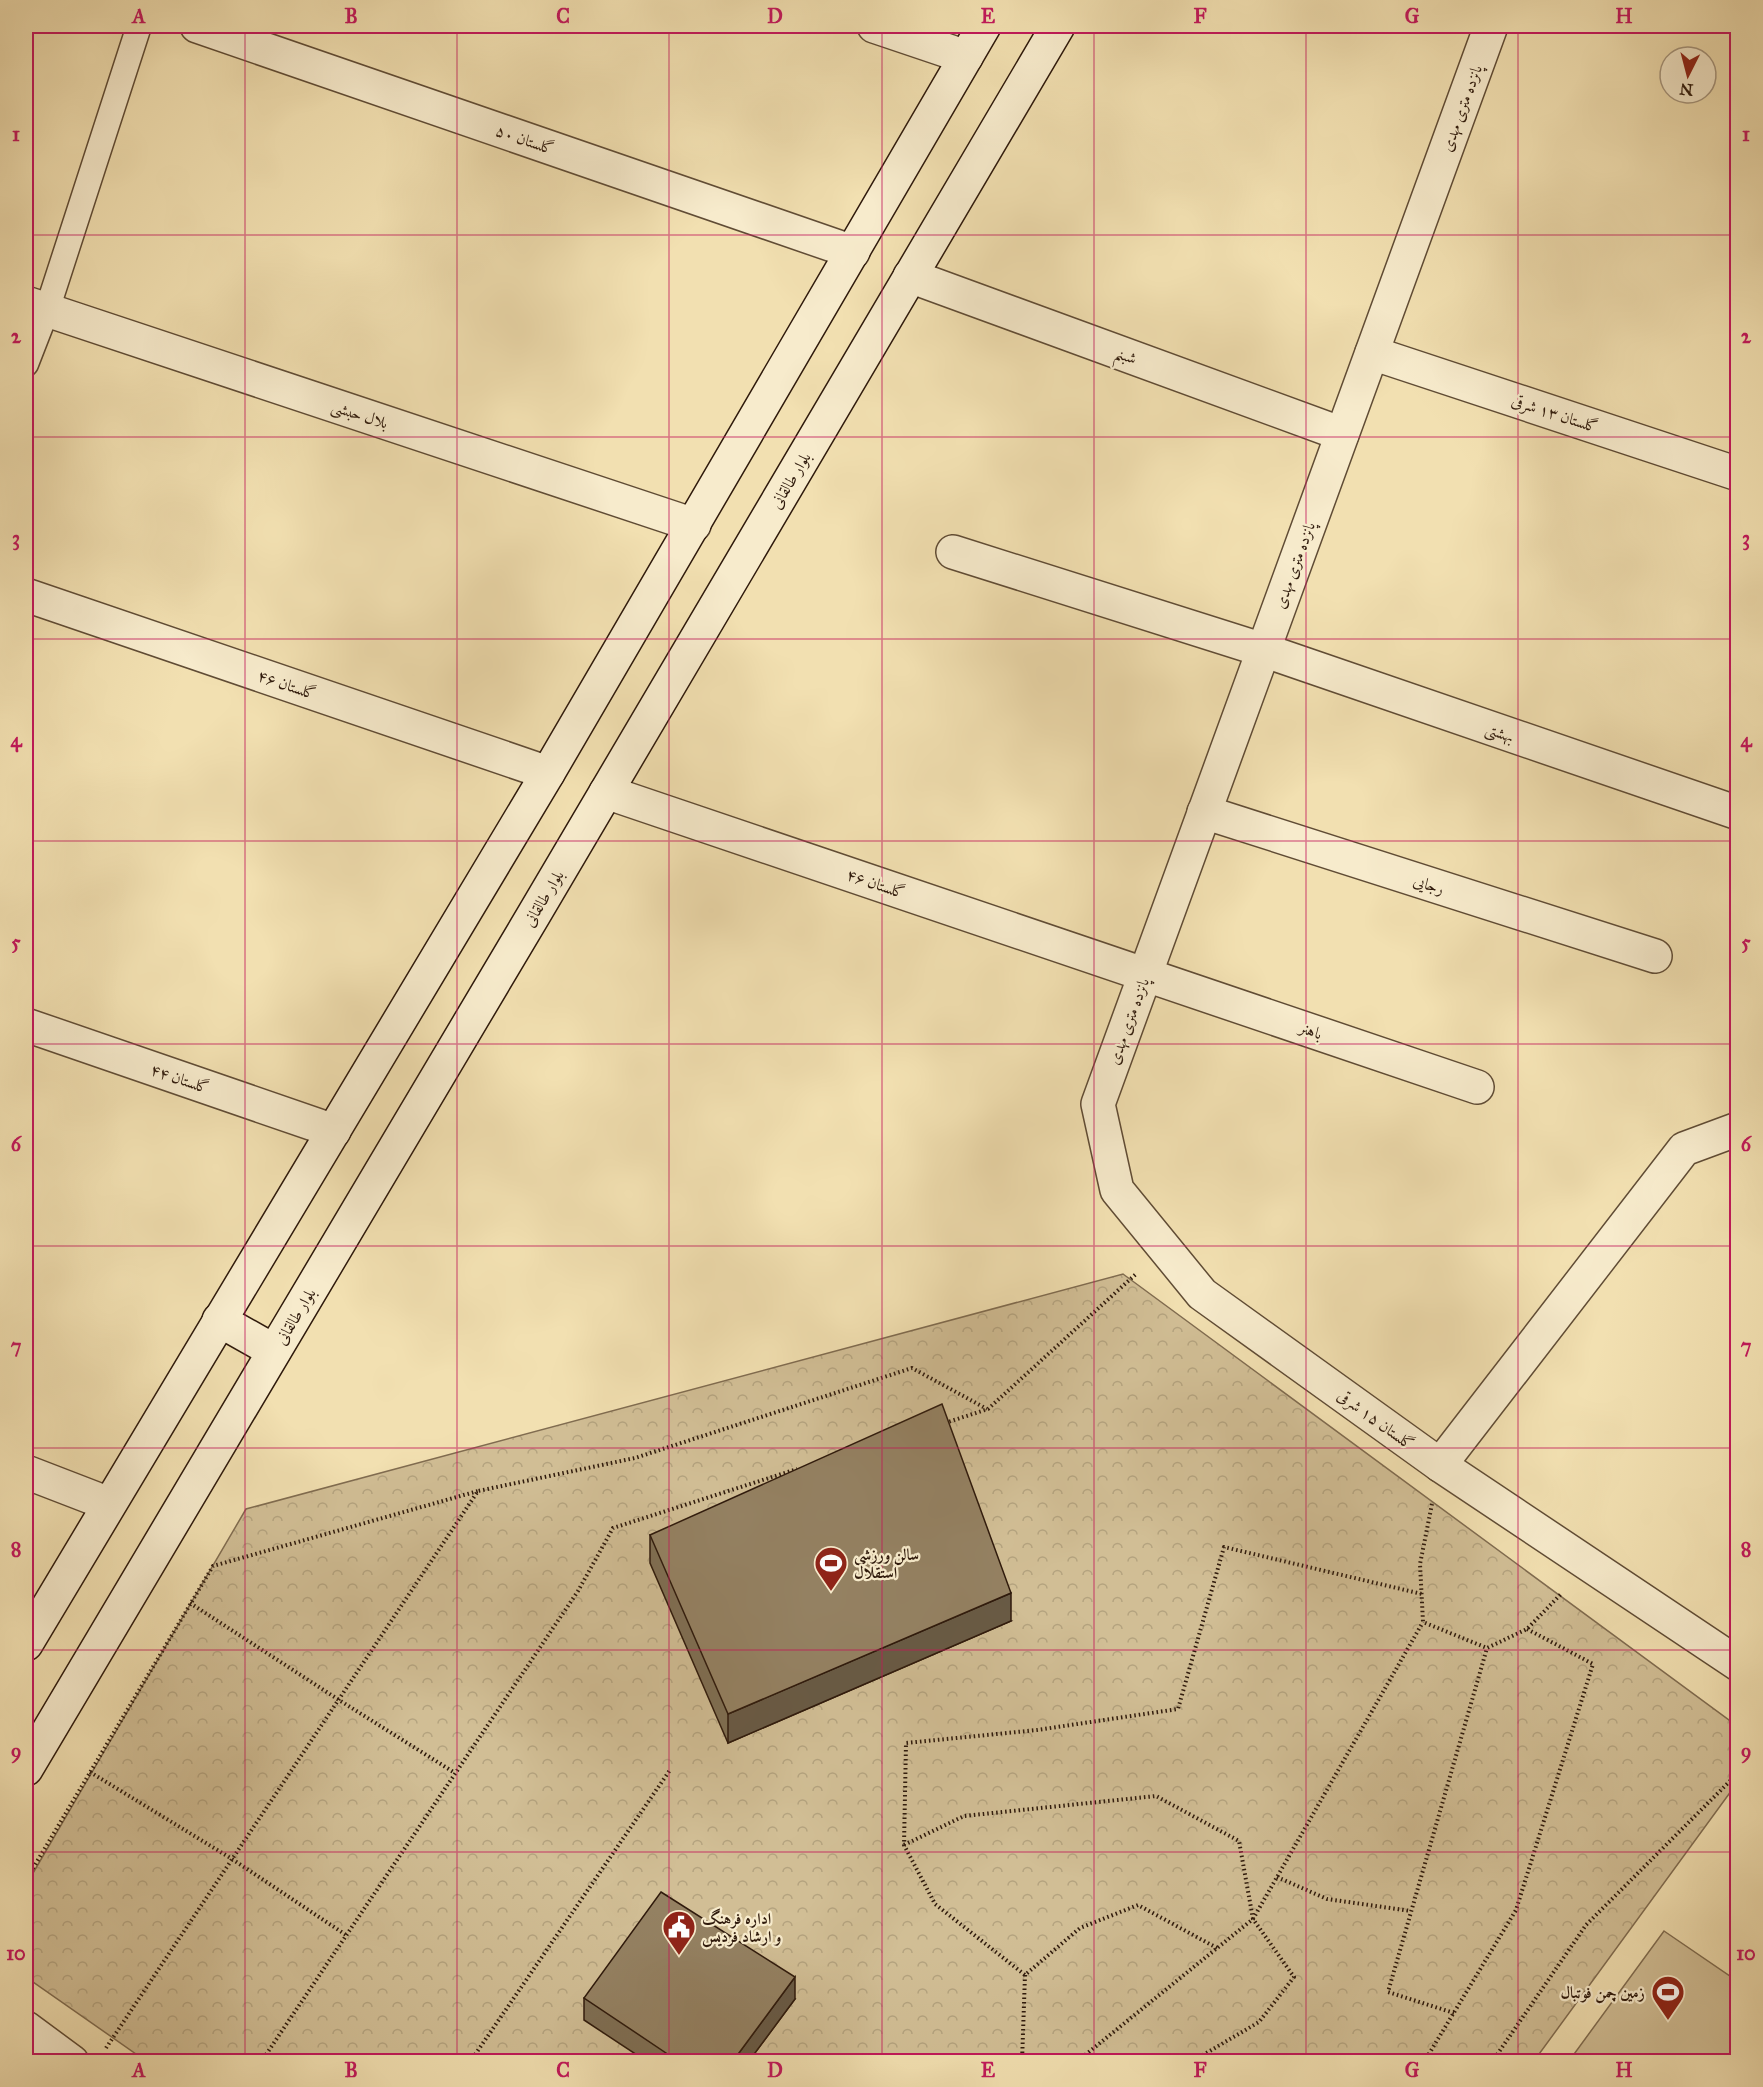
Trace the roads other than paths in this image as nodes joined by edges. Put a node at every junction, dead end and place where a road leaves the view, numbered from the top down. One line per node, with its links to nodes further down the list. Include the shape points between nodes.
1 (139, 26): 10 (lane)
2 (197, 26): 8 (street, گلستان ۵۰)
3 (874, 26): 7 (street)
4 (984, 26): 7 (street)
5 (1058, 26): 9 (street, بلوار طالقانی)
6 (1491, 26): 11 (street, پانزده متری مهدی)
7 (966, 57): 8 (street)
8 (853, 252): 15 (street)
9 (910, 276): 13 (street, شبنم); 20 (street, بلوار طالقانی)
10 (36, 307): 12 (lane); 15 (street, بلال حبشی)
11 (1372, 353): 13 (street, پانزده متری مهدی); 14 (street, گلستان ۱۳ شرقی)
12 (26, 364)
13 (1342, 434): 18 (street, پانزده متری مهدی)
14 (1737, 474)
15 (694, 525): 19 (street)
16 (952, 552): 18 (street, بهشتی)
17 (26, 595): 19 (street, گلستان ۴۶)
18 (1263, 650): 21 (street, پانزده متری مهدی); 22 (street, بهشتی)
19 (548, 773): 29 (street)
20 (606, 792): 24 (street, گلستان ۴۶); 31 (street, بلوار طالقانی)
21 (1204, 812): 23 (street, رجایی); 24 (street, پانزده متری مهدی)
22 (1737, 813)
23 (1655, 956)
24 (1146, 974): 26 (street, باهنر); 27 (street, پانزده متری مهدی)
25 (26, 1025): 29 (street, گلستان ۴۴)
26 (1477, 1087)
27 (1098, 1104): 32 (street, گلستان ۱۵ شرقی, via 1117,1190 1202,1294)
28 (1737, 1129): 32 (street, via 1684,1149)
29 (334, 1131): 30 (street)
30 (219, 1320): 31 (street); 34 (street)
31 (274, 1351): 37 (street, بلوار طالقانی)
32 (1440, 1465): 36 (street, گلستان ۱۵ شرقی)
33 (26, 1472): 34 (street)
34 (109, 1504): 35 (street)
35 (26, 1644)
36 (1737, 1664)
37 (26, 1769)
38 (26, 2028): 39 (street)
39 (72, 2061)

